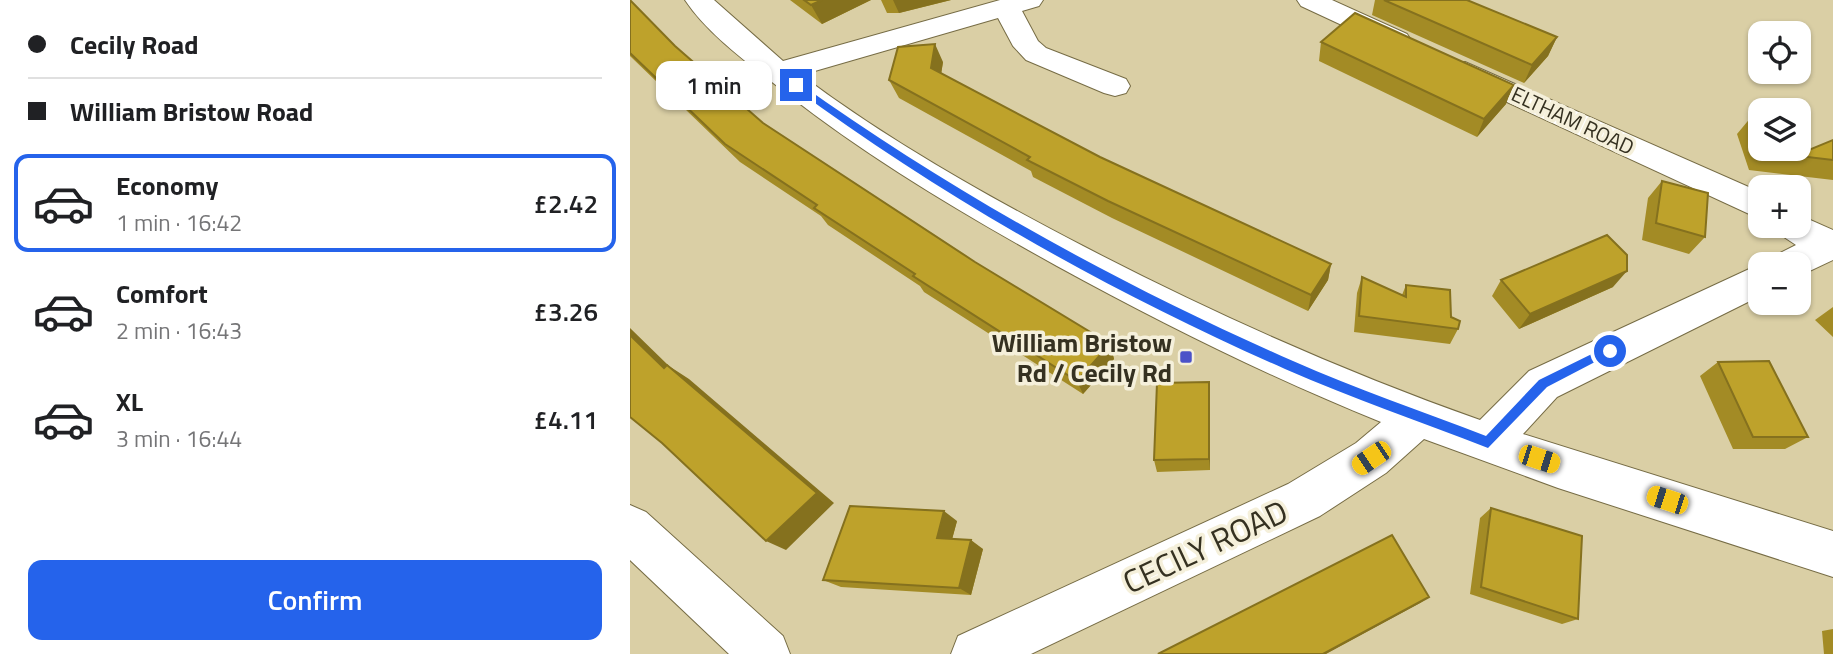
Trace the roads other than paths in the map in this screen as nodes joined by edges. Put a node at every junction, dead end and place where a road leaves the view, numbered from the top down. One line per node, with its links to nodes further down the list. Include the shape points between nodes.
1 (698, 0): 4 (street)
2 (1310, 0): 6 (street, ELTHAM ROAD)
3 (1018, 3): 4 (street); 5 (street, via 1027,46 1036,54)
4 (777, 72): 11 (street, via 872,140 982,208 1117,282 1290,365)
5 (1115, 86)
6 (1748, 200)
7 (1811, 235): 8 (street)
8 (1830, 246): 9 (street)
9 (1811, 255)
10 (1748, 285): 12 (street, via 1543,384)
11 (1419, 416): 12 (street); 16 (street, CECILY ROAD, via 1371,458 1304,500)
12 (1488, 442): 14 (street)
13 (630, 528): 15 (street)
14 (1833, 554)
15 (765, 654)
16 (976, 654)

